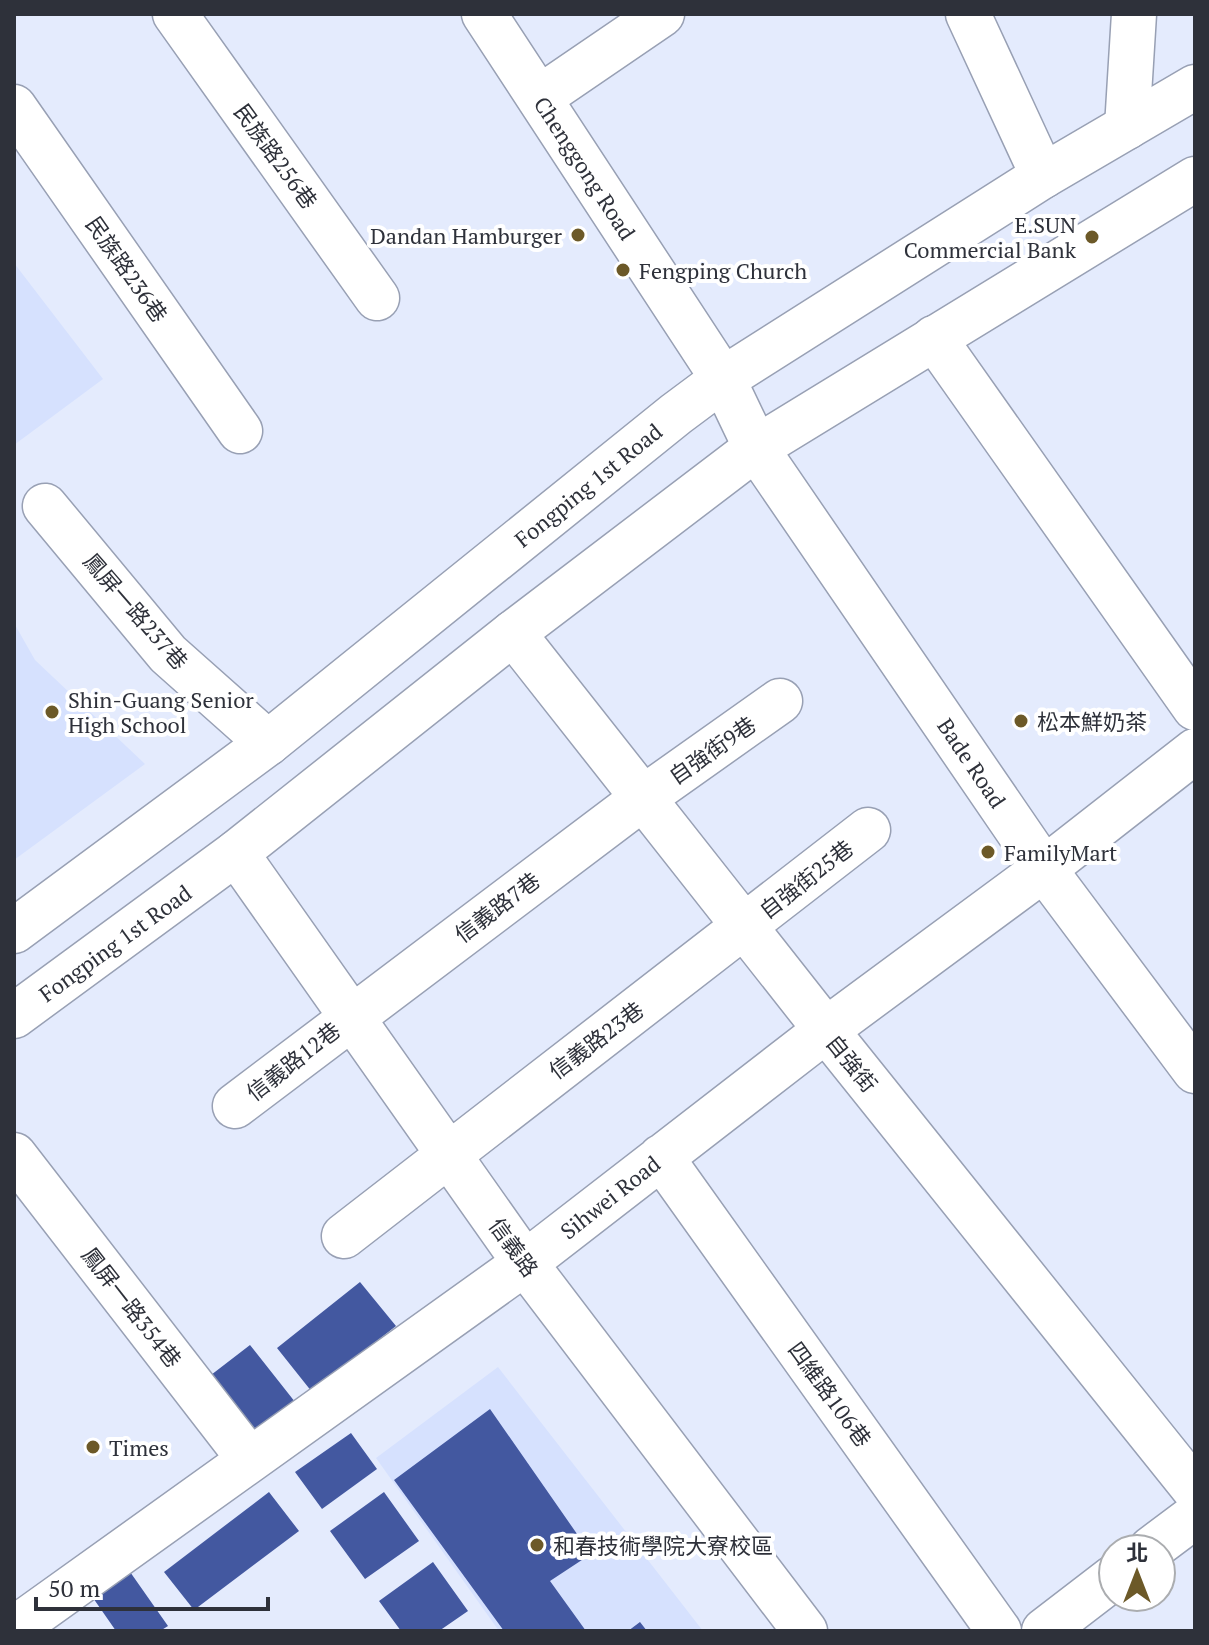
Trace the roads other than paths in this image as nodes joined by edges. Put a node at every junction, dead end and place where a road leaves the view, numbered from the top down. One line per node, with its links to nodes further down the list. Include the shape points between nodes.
1 (175, 14): 12 (street, 民族路256巷)
2 (484, 14): 7 (street, Chenggong Road)
3 (662, 14): 7 (street)
4 (968, 14): 10 (street)
5 (1134, 14): 9 (street)
6 (1195, 87): 9 (street, Fongping 1st Road)
7 (539, 98): 14 (street, Chenggong Road)
8 (14, 107): 15 (street, 民族路236巷)
9 (1127, 127): 10 (street, Fongping 1st Road)
10 (1043, 176): 14 (street, Fongping 1st Road)
11 (1195, 179): 13 (street, Fongping 1st Road)
12 (377, 298)
13 (934, 338): 16 (street, Fongping 1st Road); 20 (street)
14 (723, 379): 16 (street, Chenggong Road); 21 (street, Fongping 1st Road)
15 (240, 431)
16 (756, 448): 18 (street, Fongping 1st Road); 26 (street, Bade Road)
17 (45, 506): 21 (street, 鳳屏一路237巷, via 168,654)
18 (513, 633): 23 (street, 自強街); 25 (street, Fongping 1st Road)
19 (780, 701): 23 (street, 自強街9巷)
20 (1195, 708)
21 (268, 743): 28 (street, Fongping 1st Road)
22 (1188, 770): 26 (street, Sihwei Road)
23 (643, 798): 27 (street, 自強街); 30 (street, 信義路7巷)
24 (868, 830): 27 (street, 自強街25巷)
25 (236, 853): 29 (street, Fongping 1st Road); 30 (street, 信義路)
26 (1044, 869): 31 (street, Sihwei Road); 32 (street, Bade Road)
27 (745, 927): 31 (street, 自強街); 34 (street, 信義路23巷)
28 (14, 931)
29 (14, 1016)
30 (351, 1016): 33 (street, 信義路12巷); 34 (street, 信義路)
31 (826, 1030): 36 (street, Sihwei Road); 40 (street, 自強街)
32 (1195, 1071)
33 (235, 1106)
34 (448, 1153): 37 (street, 信義路23巷); 38 (street, 信義路)
35 (14, 1155): 39 (street, 鳳屏一路354巷)
36 (661, 1157): 38 (street, Sihwei Road); 47 (street, 四維路106巷)
37 (344, 1236)
38 (525, 1263): 39 (street, Sihwei Road); 46 (street, 信義路)
39 (250, 1460): 45 (street, Sihwei Road)
40 (1195, 1490)
41 (1195, 1516): 42 (street)
42 (1172, 1533)
43 (1097, 1595): 44 (street)
44 (1071, 1623)
45 (14, 1629)
46 (805, 1631)
47 (999, 1631)

